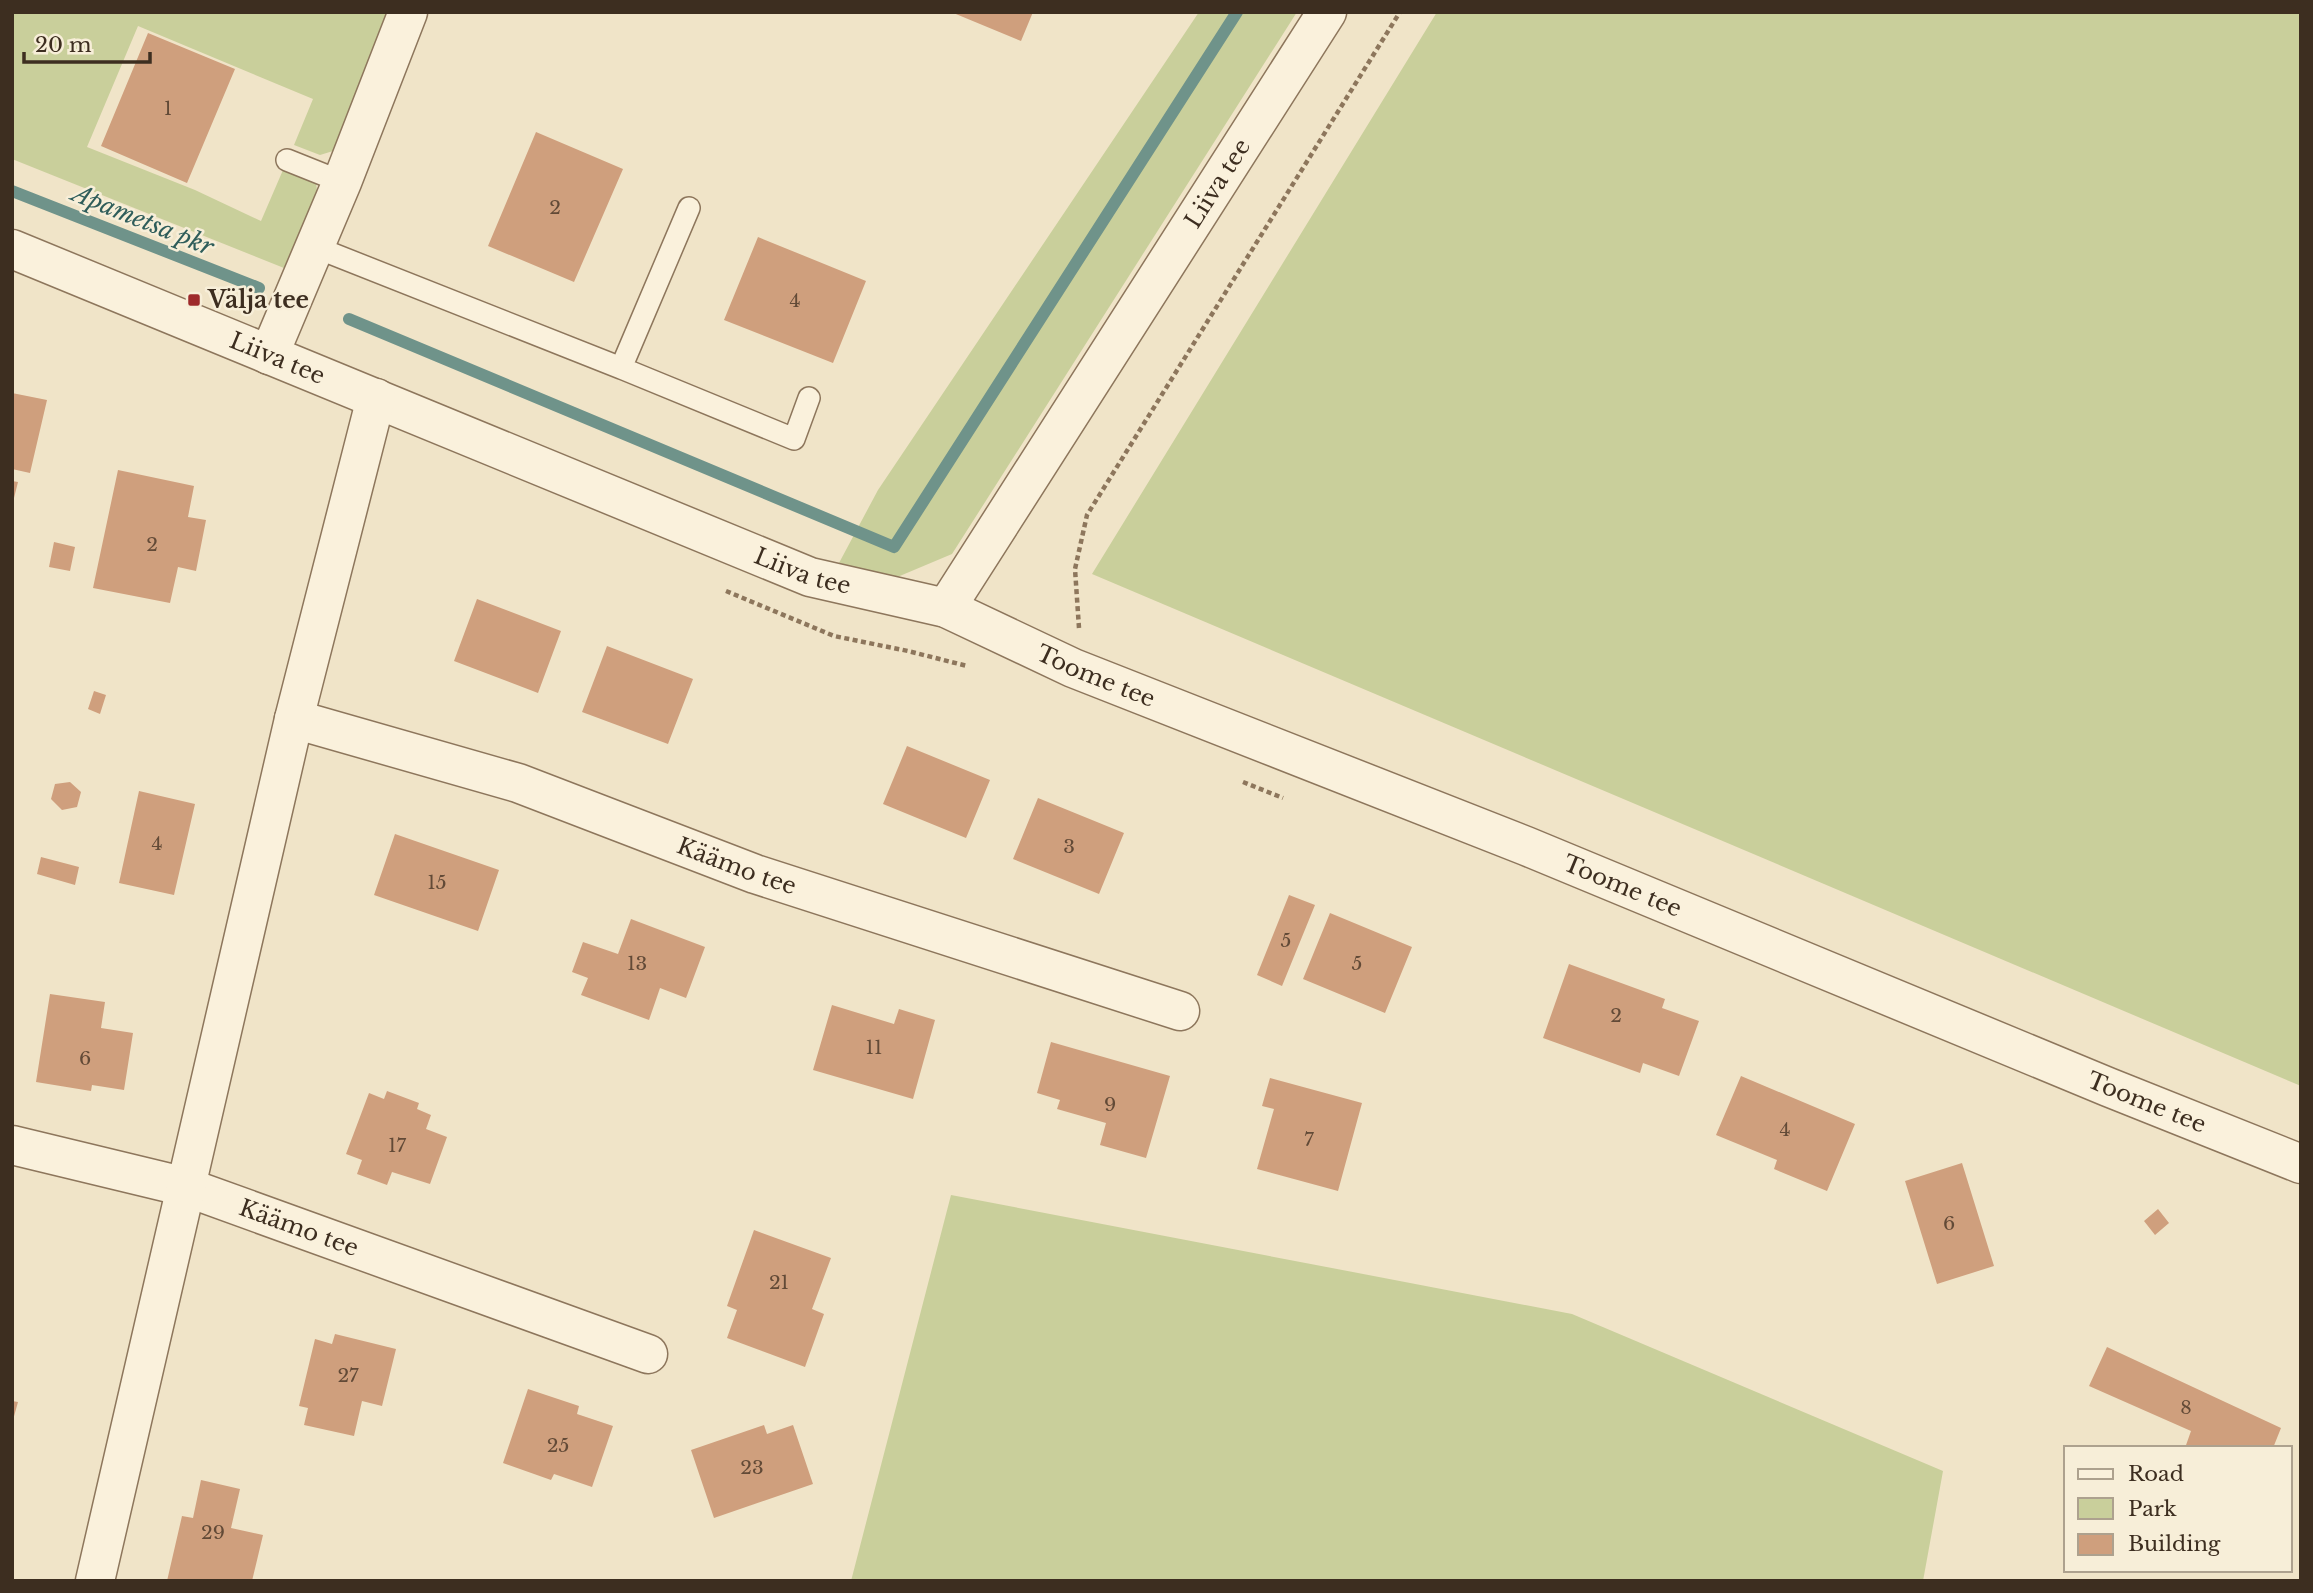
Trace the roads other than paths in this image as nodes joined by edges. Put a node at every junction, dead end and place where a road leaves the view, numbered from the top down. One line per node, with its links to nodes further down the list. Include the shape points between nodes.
1 (408, 12): 4 (street)
2 (1326, 12): 12 (street, Liiva tee)
3 (287, 160): 4 (lane)
4 (341, 182): 6 (street)
5 (689, 208): 9 (lane)
6 (314, 247): 8 (street); 9 (lane)
7 (12, 249): 8 (street, Liiva tee)
8 (269, 355): 10 (street, Liiva tee)
9 (621, 368): 11 (lane, via 794,439)
10 (376, 398): 12 (street, Liiva tee, via 810,577); 13 (street)
11 (809, 398)
12 (946, 608): 16 (street, Toome tee, via 1073,668 1442,811)
13 (294, 719): 14 (street, Käämo tee, via 518,783 755,874); 17 (street)
14 (1180, 1011)
15 (12, 1145): 17 (street, Käämo tee)
16 (2301, 1164)
17 (186, 1187): 18 (street, Käämo tee); 19 (street)
18 (648, 1354)
19 (95, 1581)

